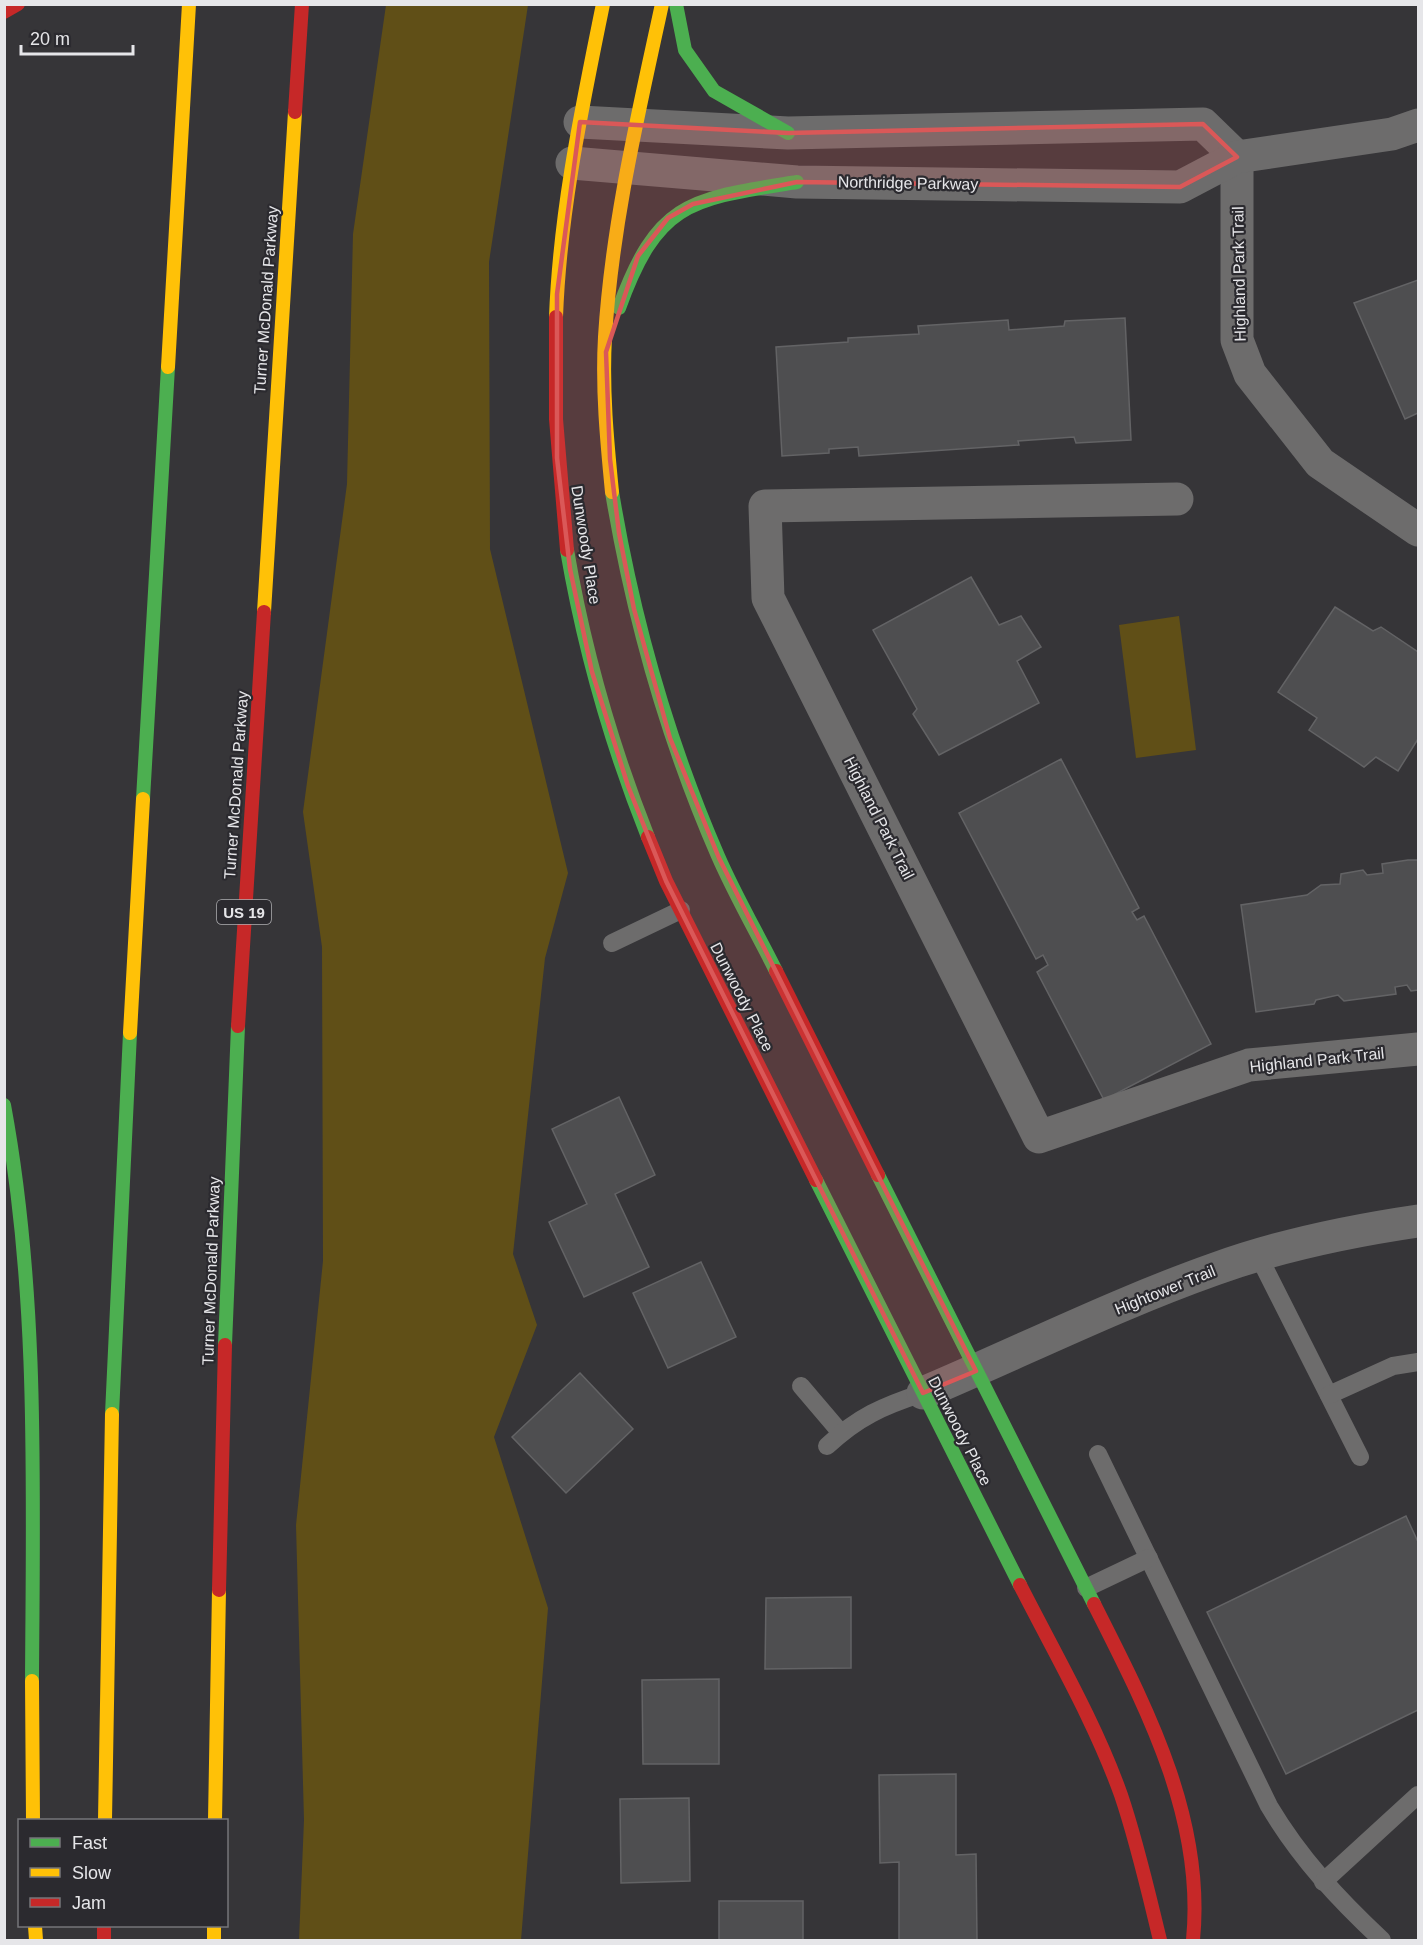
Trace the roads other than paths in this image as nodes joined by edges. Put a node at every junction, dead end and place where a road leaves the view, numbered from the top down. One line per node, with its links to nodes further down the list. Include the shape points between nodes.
1 (18, 4): 7 (main road)
2 (189, 4): 38 (main road, via 120,1215 111,1438)
3 (302, 4): 39 (main road, Turner McDonald Parkway / US 19, via 237,1016 221,1441)
4 (603, 4): 8 (main road, Dunwoody Place)
5 (662, 4): 10 (main road)
6 (676, 4): 11 (main road, via 685,50 714,91)
7 (4, 12)
8 (580, 122): 10 (street); 13 (main road, Dunwoody Place)
9 (1419, 125): 12 (street, Northridge Parkway, via 1392,134)
10 (636, 126): 11 (street); 14 (main road)
11 (788, 133): 12 (street, via 1203,124)
12 (1237, 157): 15 (street, Northridge Parkway, via 1180,187); 18 (street, Highland Park Trail, via 1237,340 1250,374 1320,463)
13 (572, 164): 14 (street, Northridge Parkway); 19 (main road, Dunwoody Place, via 557,294 554,366 557,458 570,569 592,672 628,786)
14 (627, 168): 15 (street, Northridge Parkway); 16 (main road, via 611,264)
15 (797, 182): 16 (main road, via 725,194 693,204 668,218 638,256)
16 (606, 352): 26 (main road, via 610,459 620,533 634,609 670,738 719,858)
17 (1177, 499): 21 (street, Highland Park Trail, via 765,506 768,598 1039,1137 1249,1065)
18 (1419, 530)
19 (681, 910): 20 (lane); 28 (main road, Dunwoody Place)
20 (612, 942)
21 (1419, 1049)
22 (4, 1105): 37 (main road, via 20,1219 29,1347)
23 (1419, 1221): 24 (street, Hightower Trail, via 1358,1229)
24 (1258, 1255): 26 (street, Hightower Trail, via 1164,1289); 29 (lane)
25 (1419, 1362): 29 (lane, via 1393,1366)
26 (976, 1371): 28 (street, Hightower Trail); 35 (main road)
27 (801, 1386): 30 (lane)
28 (923, 1393): 30 (lane, via 879,1408); 41 (main road, Dunwoody Place, via 1096,1736 1138,1849)
29 (1329, 1395): 33 (lane)
30 (841, 1433): 31 (lane)
31 (827, 1446)
32 (1098, 1454): 34 (lane)
33 (1360, 1457)
34 (1149, 1558): 35 (lane); 40 (lane, via 1269,1806)
35 (1086, 1588): 42 (main road, via 1145,1709 1174,1786 1195,1878)
36 (1419, 1795): 40 (lane)
37 (33, 1819)
38 (105, 1819)
39 (215, 1819)
40 (1323, 1882): 43 (lane)
41 (1160, 1941)
42 (1193, 1941)
43 (1382, 1941)

